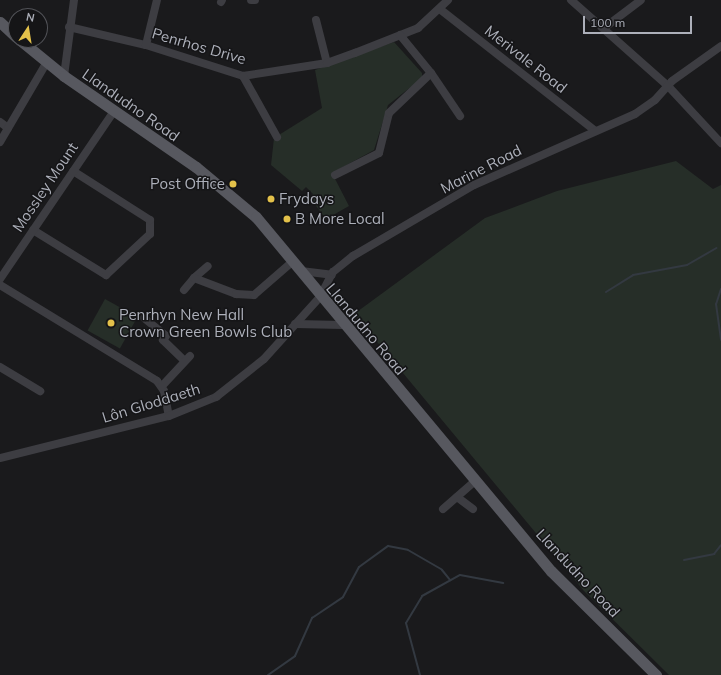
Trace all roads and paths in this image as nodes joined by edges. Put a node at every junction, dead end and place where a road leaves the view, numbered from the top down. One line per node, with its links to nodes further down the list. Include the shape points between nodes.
1 (74, 0): 11 (street)
2 (158, 0): 15 (street)
3 (251, 0): 4 (street)
4 (255, 0)
5 (448, 0): 8 (street, Penrhos Drive)
6 (570, 0): 12 (street)
7 (641, 0): 12 (street)
8 (441, 10): 14 (street, Penrhos Drive, via 418,28); 28 (street, Merivale Road)
9 (316, 20): 19 (street)
10 (0, 22): 13 (main road)
11 (69, 27): 15 (street, Penrhos Drive); 21 (street)
12 (604, 28): 23 (street)
13 (8, 30)
14 (400, 34): 19 (street, Penrhos Drive); 20 (street)
15 (146, 46): 22 (street, Penrhos Drive)
16 (721, 46): 23 (street, Marine Road)
17 (30, 48): 18 (main road, Llandudno Road)
18 (47, 62): 21 (main road, Llandudno Road); 27 (street)
19 (327, 63): 22 (street, Penrhos Drive)
20 (431, 73): 25 (street); 33 (street, via 389,113 379,153)
21 (64, 76): 24 (main road, Llandudno Road)
22 (243, 76): 29 (street)
23 (668, 86): 28 (street, Marine Road, via 635,114); 31 (street)
24 (114, 111): 32 (street, Mossley Mount); 36 (main road, Llandudno Road, via 230,193 256,217)
25 (460, 116)
26 (0, 122): 27 (street)
27 (8, 128): 30 (street)
28 (594, 130): 37 (street, Marine Road, via 474,185 353,256)
29 (277, 137)
30 (0, 142)
31 (721, 144)
32 (72, 171): 34 (street, Mossley Mount); 34 (street, via 150,220 150,234 106,275)
33 (335, 175)
34 (33, 230): 39 (street, Mossley Mount)
35 (208, 266): 38 (street)
36 (295, 266): 37 (street, via 317,276); 38 (street, via 261,291 246,296); 42 (main road, Llandudno Road)
37 (332, 275): 42 (street, Marine Road)
38 (194, 278): 41 (street)
39 (0, 279)
40 (0, 285): 47 (street)
41 (184, 290)
42 (320, 297): 44 (street, Lôn Gloddaeth); 45 (main road, Llandudno Road)
43 (144, 318): 47 (street, via 166,336 163,340 188,359)
44 (296, 324): 45 (street, via 329,322); 49 (street, Lôn Gloddaeth, via 264,359 232,387 216,397)
45 (343, 325): 51 (main road, Llandudno Road)
46 (0, 367): 48 (street)
47 (162, 386): 49 (street)
48 (40, 391)
49 (169, 416): 50 (street, Lôn Gloddaeth)
50 (0, 458)
51 (475, 481): 52 (street); 55 (main road, Llandudno Road, via 552,571)
52 (457, 497): 53 (street); 54 (street)
53 (443, 509)
54 (473, 509)
55 (656, 675)

